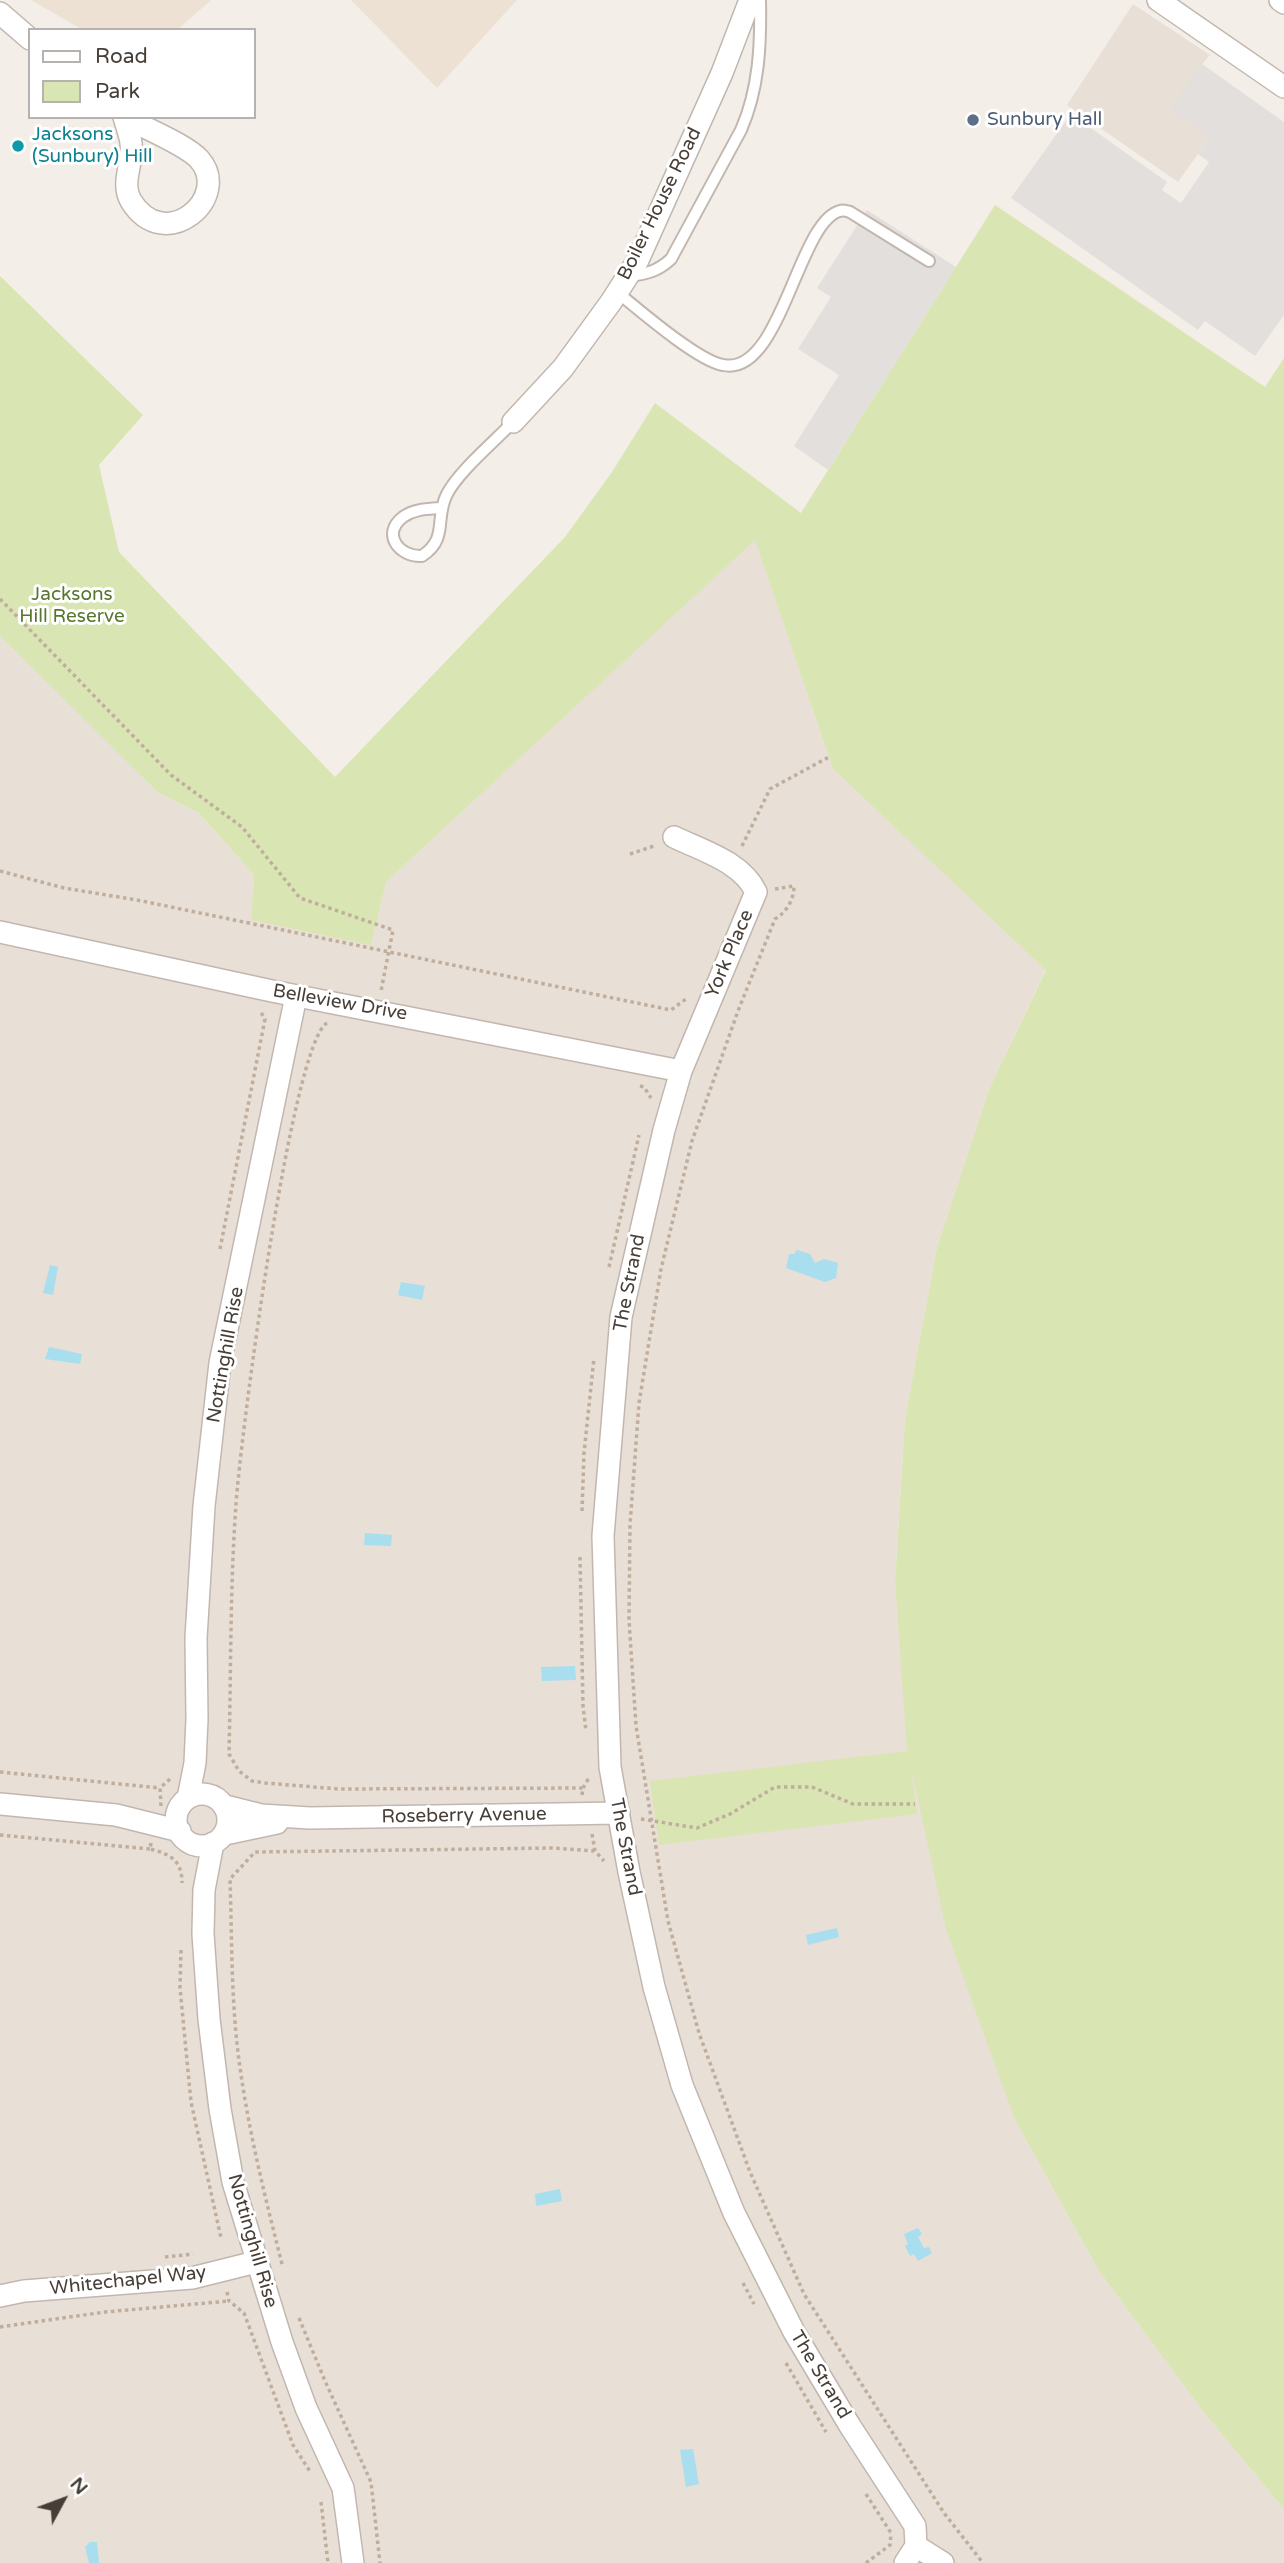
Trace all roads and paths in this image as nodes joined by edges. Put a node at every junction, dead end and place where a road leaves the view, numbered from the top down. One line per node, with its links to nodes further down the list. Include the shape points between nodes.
1 (750, 0): 10 (street, Boiler House Road, via 656,223)
2 (760, 0): 10 (lane, via 755,86 741,130 671,258 662,267)
3 (1158, 0): 6 (street)
4 (0, 13): 5 (street)
5 (28, 37)
6 (1284, 87)
7 (125, 119): 8 (street, via 131,144 129,198 152,221 166,224 188,218 207,193 201,161)
8 (128, 119)
9 (929, 261): 10 (lane, via 850,212 839,211 816,233 767,337 752,356 738,364 723,365 701,354)
10 (622, 284): 11 (street, Boiler House Road, via 563,368)
11 (513, 422): 12 (lane, via 451,488)
12 (440, 508): 12 (lane, via 437,543 422,556 401,551 393,533 397,523 416,510)
13 (0, 599): 21 (path, via 171,775 242,827 300,898 393,930)
14 (829, 757): 17 (path, via 770,789)
15 (669, 844): 16 (path); 17 (street, York Place)
16 (630, 854)
17 (732, 866): 19 (street, York Place, via 750,880)
18 (0, 871): 21 (path, via 64,888)
19 (756, 892): 28 (street, York Place); 50 (path, via 794,886 784,914 775,919 692,1141 661,1269 639,1403 629,1620 636,1726)
20 (0, 932): 23 (street, Belleview Drive)
21 (389, 952): 22 (path, via 671,1010 686,999); 25 (path)
22 (691, 988)
23 (296, 996): 25 (street, Belleview Drive); 36 (street, Nottinghill Rise, via 220,1363 204,1506 196,1638)
24 (254, 1004): 27 (path, via 265,1019)
25 (377, 1010): 28 (street, Belleview Drive)
26 (338, 1025): 41 (path, via 326,1023 318,1031 306,1062 251,1363 236,1503 229,1754 239,1771 252,1781 265,1783 339,1789)
27 (258, 1060)
28 (681, 1071): 46 (street, The Strand, via 621,1317 610,1442 603,1536 610,1767)
29 (632, 1085): 30 (path, via 644,1087 651,1099)
30 (648, 1107)
31 (640, 1133): 32 (path)
32 (607, 1279)
33 (595, 1354): 34 (path)
34 (581, 1520)
35 (580, 1547): 37 (path)
36 (197, 1719): 42 (street, Nottinghill Rise, via 195,1763); 43 (street, Nottinghill Rise, via 203,1763)
37 (586, 1734)
38 (0, 1772): 40 (path)
39 (591, 1775): 41 (path)
40 (160, 1788)
41 (583, 1788): 47 (path)
42 (184, 1802): 43 (street, via 194,1794 207,1794); 48 (street, via 156,1813); 52 (street, via 176,1819)
43 (221, 1802): 49 (street, Roseberry Avenue, via 261,1815); 53 (street, via 228,1818)
44 (0, 1804): 48 (street)
45 (915, 1804): 50 (path, via 853,1804 812,1787 775,1787 697,1828)
46 (619, 1813): 47 (street, Roseberry Avenue); 50 (path); 67 (street, The Strand, via 654,1987 682,2085 734,2213 788,2320 915,2526)
47 (581, 1814): 49 (street, Roseberry Avenue)
48 (117, 1815): 52 (street)
49 (310, 1818): 53 (street, Roseberry Avenue, via 258,1825)
50 (650, 1822): 73 (path, via 668,1921 699,2033 750,2172 804,2294 944,2513)
51 (0, 1835): 54 (path)
52 (183, 1835): 53 (street, via 199,1846); 56 (street, Nottinghill Rise)
53 (219, 1838): 56 (street, Nottinghill Rise, via 208,1863)
54 (150, 1849)
55 (595, 1851): 59 (path, via 256,1852 230,1879 239,2061 259,2172)
56 (203, 1906): 57 (street, Nottinghill Rise, via 220,2109 233,2182)
57 (256, 2262): 58 (street, Whitechapel Way); 69 (street, Nottinghill Rise, via 306,2408 343,2488)
58 (220, 2271): 60 (street, Whitechapel Way, via 192,2278); 61 (path)
59 (285, 2275)
60 (0, 2296)
61 (229, 2301): 63 (path); 64 (path, via 244,2313 293,2445)
62 (297, 2312): 70 (path, via 370,2482)
63 (0, 2327)
64 (314, 2478)
65 (320, 2493): 68 (path)
66 (891, 2533): 71 (path, via 890,2545)
67 (911, 2554): 72 (street)
68 (328, 2563)
69 (353, 2563)
70 (380, 2563)
71 (866, 2563)
72 (943, 2563)
73 (983, 2563)

